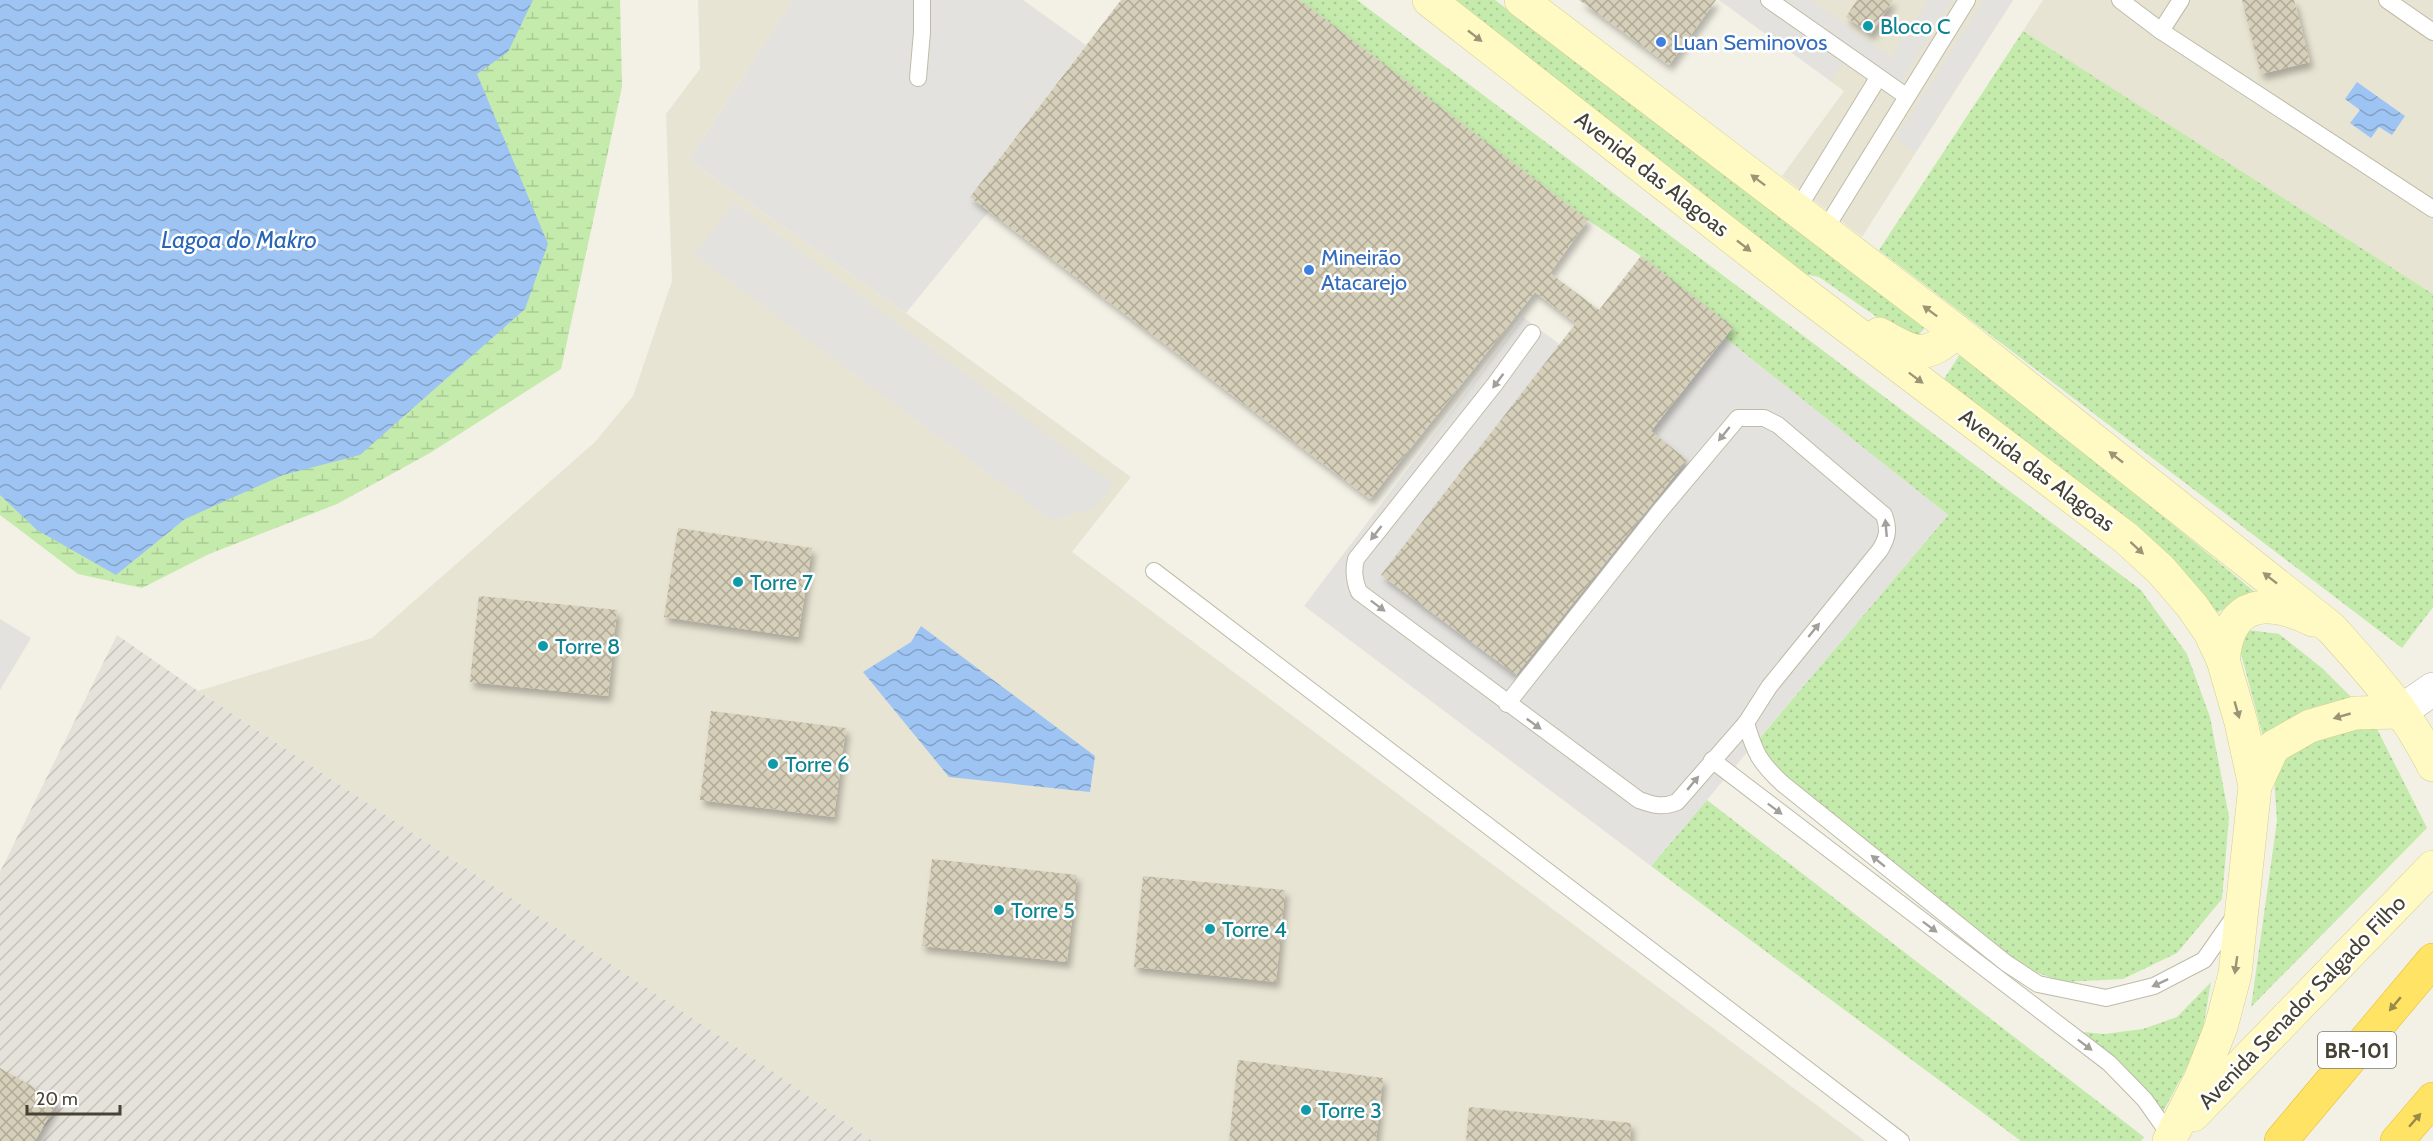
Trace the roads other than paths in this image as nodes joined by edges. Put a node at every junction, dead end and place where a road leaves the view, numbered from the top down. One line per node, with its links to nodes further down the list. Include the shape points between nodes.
1 (922, 0): 11 (lane)
2 (1429, 0): 17 (main road, Avenida das Alagoas, one-way to 17)
3 (1521, 0): 15 (main road, one-way to 3)
4 (1769, 0): 12 (lane)
5 (1967, 0): 13 (lane)
6 (2120, 0): 9 (lane)
7 (2181, 0): 9 (lane)
8 (2387, 0): 10 (lane)
9 (2161, 31): 14 (lane)
10 (2433, 32)
11 (918, 78)
12 (1878, 78): 13 (lane); 15 (lane)
13 (1906, 96): 16 (lane)
14 (2433, 209)
15 (1797, 210): 16 (main road)
16 (1824, 231): 18 (main road, one-way to 16)
17 (1798, 289): 18 (main road, via 1903,347 1918,351 1940,347); 22 (main road, Avenida das Alagoas, one-way to 22, via 2126,538 2192,606)
18 (1956, 331): 21 (main road, one-way to 18)
19 (1532, 333): 24 (lane, one-way to 24, via 1356,559 1353,569 1359,592)
20 (1154, 571): 35 (lane)
21 (2331, 628): 22 (main road, via 2299,613 2259,607 2237,621 2228,635); 25 (main road, via 2381,683)
22 (2223, 660): 29 (main road, Avenida das Alagoas, one-way to 29)
23 (2433, 688): 25 (street)
24 (1507, 704): 26 (lane, one-way to 24, via 1768,687 1880,550 1887,539 1888,526 1884,515 1778,425 1764,418 1738,418); 27 (lane, one-way to 27, via 1639,800 1657,806 1677,802)
25 (2400, 712): 28 (main road); 29 (main road, one-way to 29, via 2355,713 2310,726 2273,747)
26 (1746, 723): 27 (lane); 31 (lane, one-way to 26, via 2205,960 2154,986 2106,998 2038,984 2006,963 1783,784 1754,751)
27 (1712, 760): 34 (lane, one-way to 34, via 2109,1064 2145,1100)
28 (2433, 765)
29 (2255, 786): 31 (main road, Avenida das Alagoas)
30 (2433, 867): 34 (main road, Avenida Senador Salgado Filho)
31 (2245, 901): 34 (main road, Avenida das Alagoas, one-way to 34, via 2235,974 2221,1027)
32 (2433, 960): 36 (highway, BR-101, one-way to 36)
33 (2433, 1099): 37 (highway, one-way to 33)
34 (2170, 1139)
35 (1901, 1141)
36 (2281, 1141)
37 (2397, 1141)

